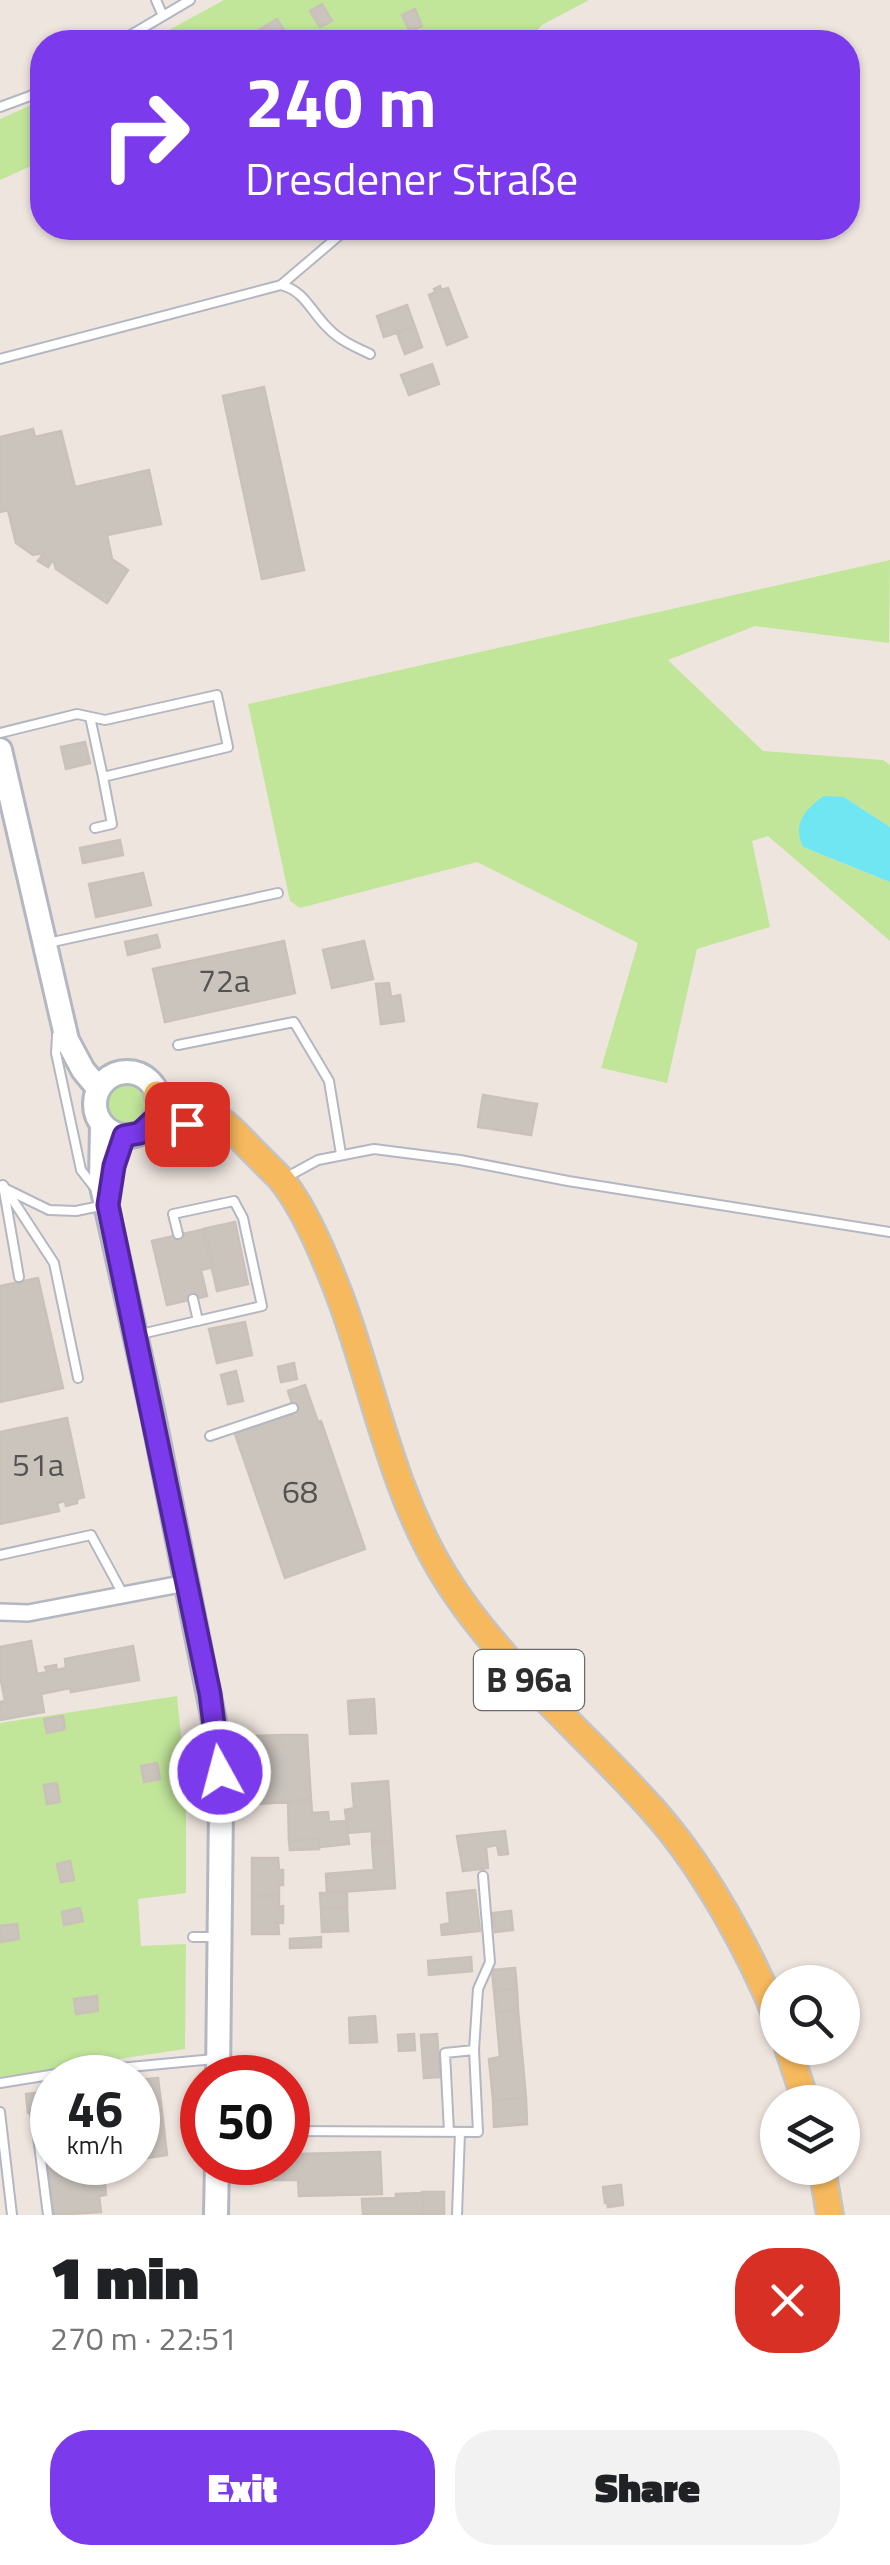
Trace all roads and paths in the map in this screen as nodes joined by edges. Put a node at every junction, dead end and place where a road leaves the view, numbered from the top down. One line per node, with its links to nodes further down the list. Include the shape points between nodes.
1 (156, 0): 3 (lane)
2 (190, 0): 3 (lane)
3 (163, 16): 4 (lane)
4 (139, 30)
5 (30, 96): 6 (lane)
6 (0, 107)
7 (334, 240): 8 (lane)
8 (280, 285): 9 (lane, via 304,297 332,333); 10 (lane)
9 (370, 354)
10 (0, 360)
11 (90, 717): 12 (lane, via 77,714); 14 (lane); 14 (lane, via 106,720 217,695 228,747)
12 (0, 733)
13 (0, 750): 17 (main road)
14 (103, 778): 15 (lane, via 112,824)
15 (95, 828)
16 (278, 892): 17 (lane)
17 (43, 944): 18 (main road)
18 (58, 1010): 20 (main road); 27 (lane, via 56,1053 80,1170)
19 (178, 1045): 24 (lane, via 294,1022 329,1081)
20 (106, 1082): 21 (main road, via 127,1071 141,1075 151,1083); 22 (main road, via 94,1108)
21 (156, 1106): 23 (main road, via 140,1133); 25 (main road, B 96a, via 248,1146)
22 (102, 1125): 23 (main road); 27 (main road, via 100,1168)
23 (124, 1136): 27 (main road)
24 (341, 1154): 25 (lane); 28 (lane, via 374,1149 460,1160)
25 (281, 1180): 44 (main road, B 96a, via 315,1235 345,1306 399,1485 444,1575 470,1614 695,1864)
26 (1, 1186): 27 (lane, via 49,1210); 30 (lane); 34 (lane, via 54,1263)
27 (108, 1205): 33 (main road)
28 (890, 1232)
29 (178, 1234): 32 (lane, via 173,1214 234,1201 243,1218 262,1306)
30 (20, 1276)
31 (193, 1299): 32 (lane)
32 (198, 1321): 33 (lane)
33 (136, 1336): 38 (main road)
34 (78, 1378)
35 (293, 1408): 36 (lane)
36 (210, 1436)
37 (0, 1555): 39 (lane, via 90,1535)
38 (186, 1583): 39 (street); 42 (main road, via 218,1740)
39 (124, 1596): 40 (street)
40 (0, 1612)
41 (483, 1876): 45 (lane, via 490,1962 478,1990)
42 (221, 1937): 43 (lane); 46 (main road)
43 (193, 1938)
44 (760, 1982)
45 (474, 2050): 51 (lane, via 445,2054); 52 (lane, via 478,2132)
46 (219, 2055)
47 (180, 2069): 48 (lane)
48 (0, 2083)
49 (0, 2112): 56 (lane)
50 (310, 2131): 51 (lane)
51 (450, 2132): 52 (lane)
52 (460, 2132): 59 (lane)
53 (44, 2185): 57 (lane)
54 (216, 2185): 58 (main road)
55 (825, 2185): 60 (main road)
56 (12, 2215)
57 (48, 2215)
58 (216, 2215)
59 (456, 2215)
60 (830, 2215)

